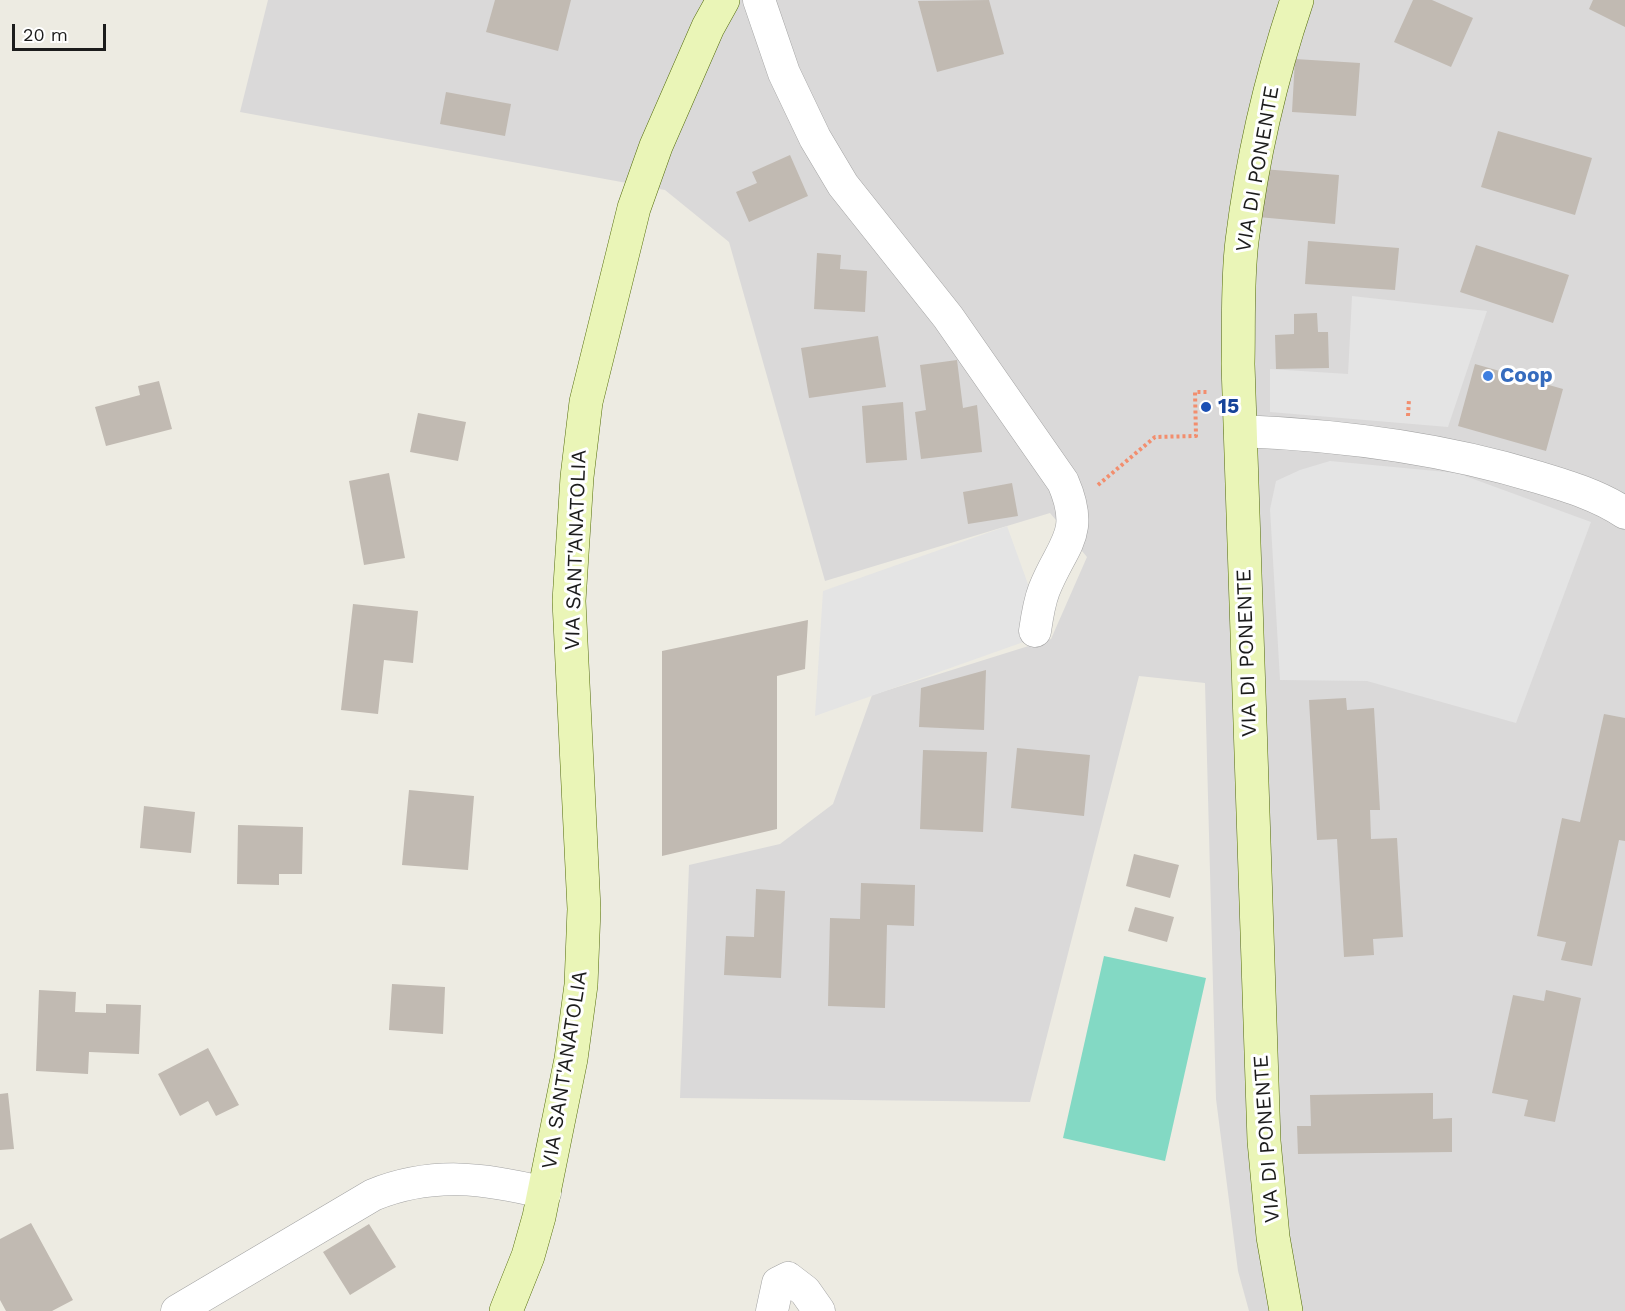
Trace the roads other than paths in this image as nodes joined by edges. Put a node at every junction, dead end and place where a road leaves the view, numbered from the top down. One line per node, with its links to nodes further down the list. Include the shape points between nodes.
1 (723, 0): 7 (main road, VIA SANT'ANATOLIA, via 656,146 634,208 582,424 569,601 583,960 574,1038)
2 (759, 0): 6 (street, via 784,74 833,170 864,216 927,290 983,365 1063,482 1072,508 1070,540 1044,591)
3 (1297, 0): 4 (main road, VIA DI PONENTE, via 1275,75 1247,208 1241,257)
4 (1240, 431): 5 (street, via 1311,436 1464,458 1583,492); 12 (main road, VIA DI PONENTE, via 1264,1141 1273,1237)
5 (1625, 513)
6 (1035, 631)
7 (545, 1193): 8 (street, VIA SANT'ANATOLIA, via 493,1180 463,1178 400,1184 358,1203); 9 (main road, VIA SANT'ANATOLIA, via 534,1238)
8 (177, 1311)
9 (506, 1311)
10 (772, 1311): 11 (street, via 778,1283 788,1278 805,1291)
11 (819, 1311)
12 (1286, 1311)

